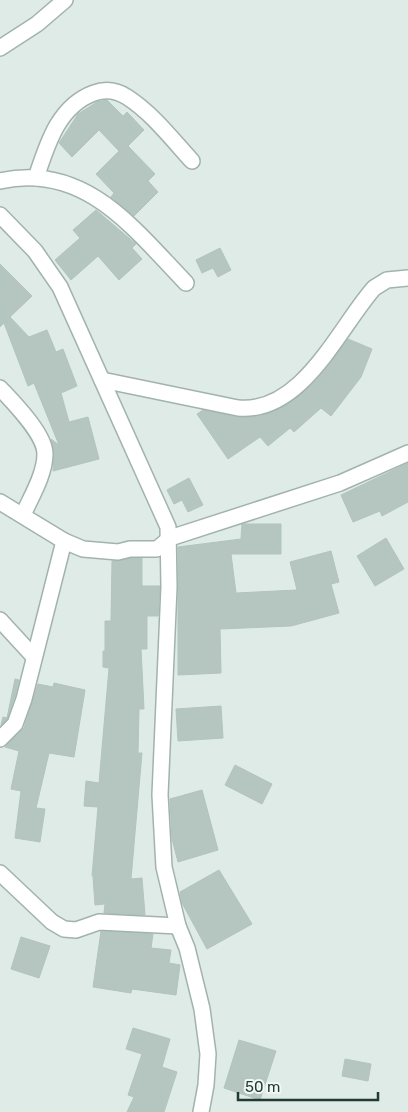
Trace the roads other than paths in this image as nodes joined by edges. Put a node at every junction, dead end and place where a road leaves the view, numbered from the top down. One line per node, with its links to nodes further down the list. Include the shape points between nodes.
1 (65, 0): 2 (street, via 37,24)
2 (0, 48)
3 (192, 161): 4 (street, via 126,96 103,90 75,104 63,116 52,134)
4 (36, 178): 5 (street); 8 (street, via 77,187 99,199 118,214)
5 (0, 181)
6 (0, 215): 9 (street, via 35,251 60,287)
7 (408, 278): 9 (street, via 387,280 374,288 313,370 293,390 264,406 238,408)
8 (186, 284)
9 (102, 380): 14 (street)
10 (0, 388): 13 (street, via 32,425 46,452 44,465)
11 (408, 453): 14 (street, via 340,483)
12 (0, 502): 13 (street)
13 (23, 515): 15 (street)
14 (170, 538): 15 (street, via 157,549 118,552 83,549); 20 (street, via 160,795 164,867)
15 (64, 541): 17 (street)
16 (0, 620): 17 (street)
17 (34, 657): 18 (street, via 15,724)
18 (0, 739)
19 (0, 873): 20 (street, via 52,922 64,929 76,930 99,922)
20 (178, 926): 21 (street, via 187,948 202,1009 208,1054)
21 (201, 1112)

